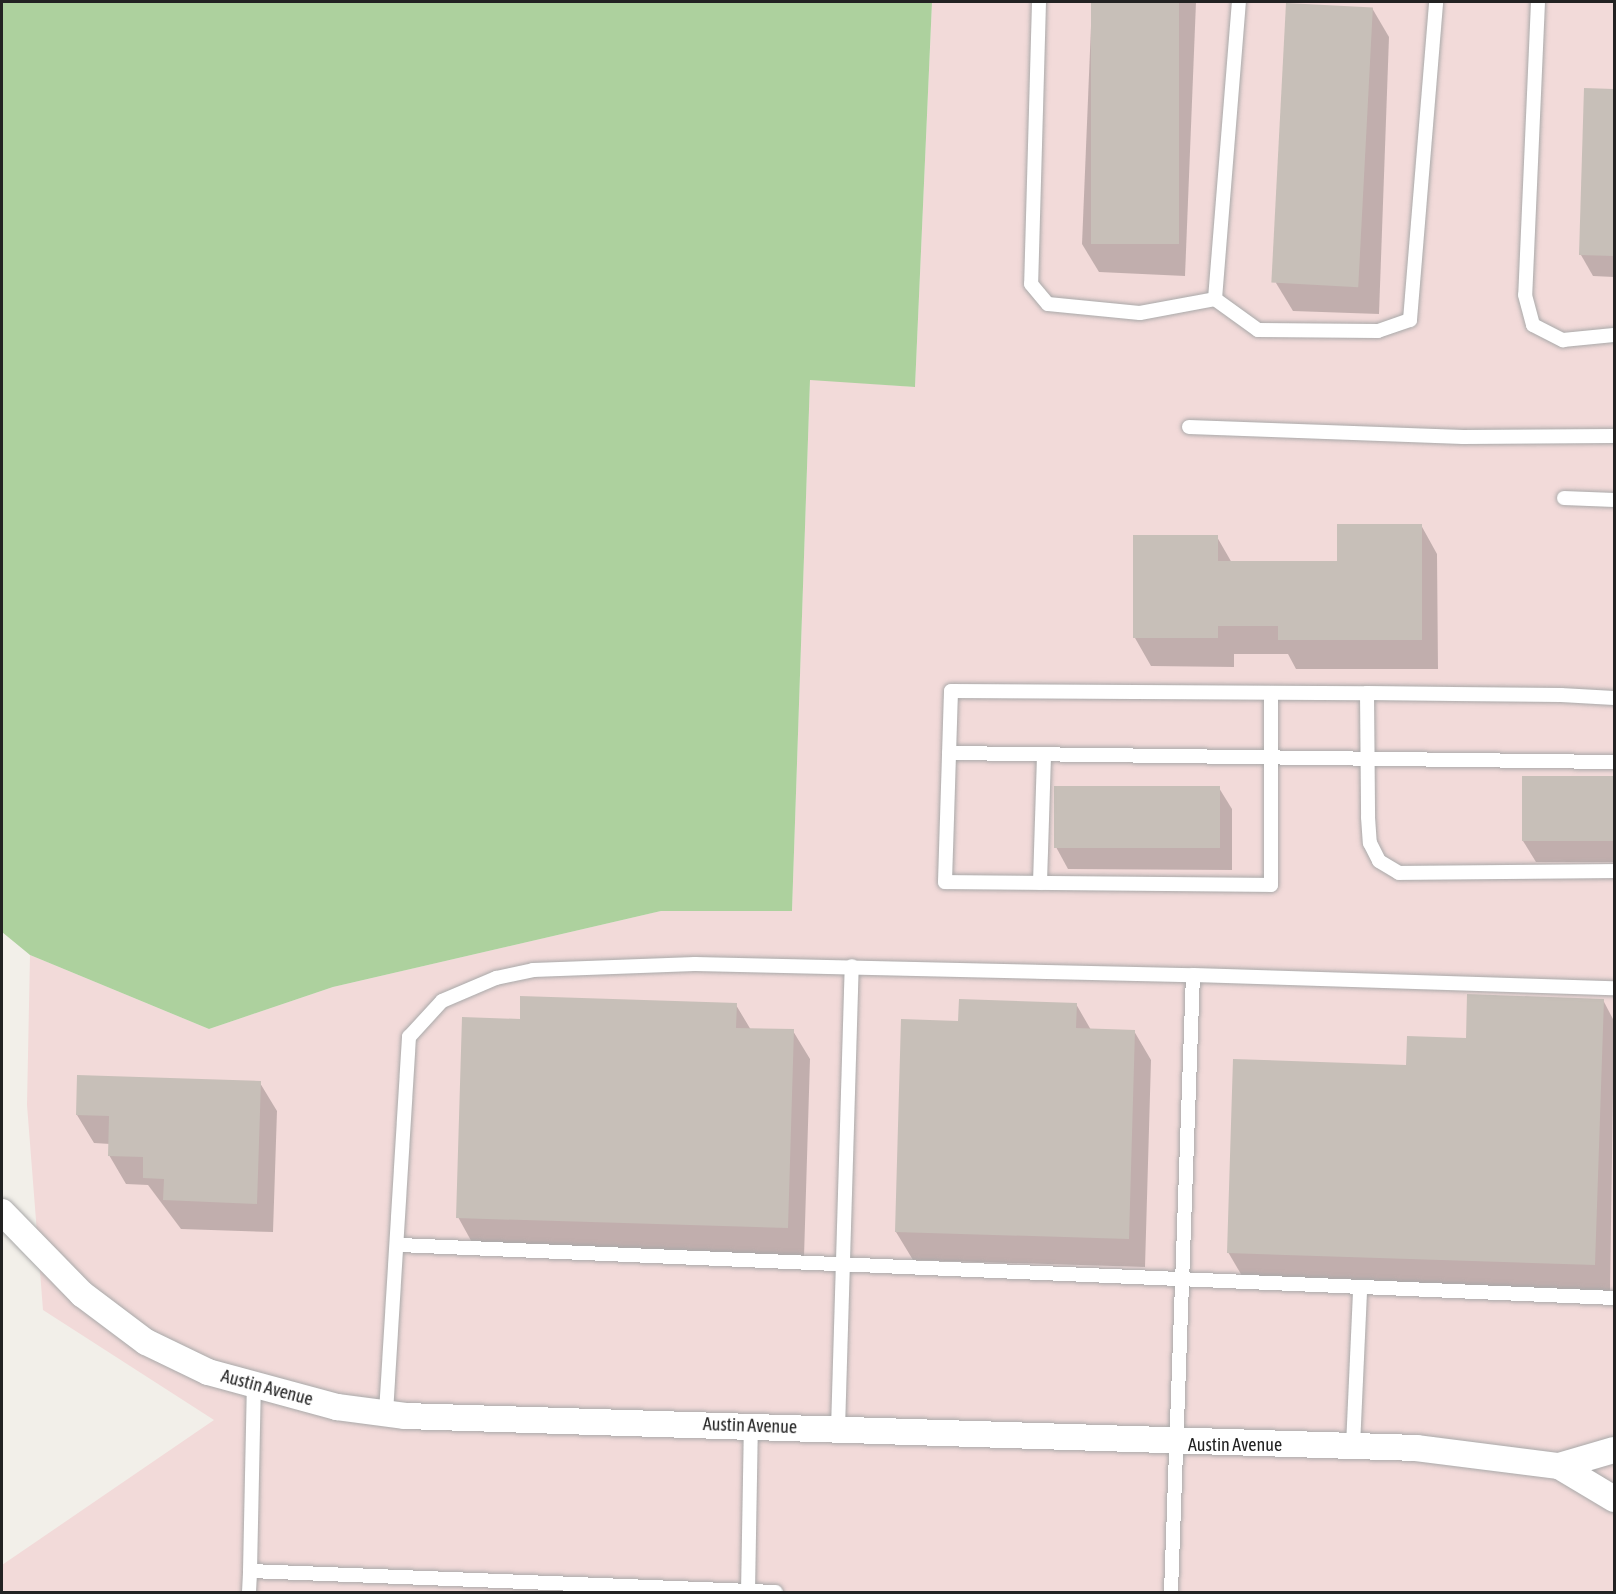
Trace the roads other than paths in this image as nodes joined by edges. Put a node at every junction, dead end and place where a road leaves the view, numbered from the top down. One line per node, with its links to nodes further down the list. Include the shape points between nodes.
1 (1039, 2): 5 (lane, via 1031,284 1048,304 1140,313)
2 (1239, 2): 5 (lane)
3 (1436, 2): 5 (lane, via 1410,320 1378,331 1258,330)
4 (1538, 2): 6 (lane, via 1526,295 1533,325 1563,340)
5 (1215, 299)
6 (1614, 335)
7 (1188, 427): 8 (lane, via 1463,437)
8 (1614, 436)
9 (1564, 498): 10 (lane)
10 (1614, 500)
11 (1271, 693): 12 (lane); 14 (lane, via 951,691); 16 (lane)
12 (1367, 693): 13 (lane); 17 (lane)
13 (1614, 698)
14 (949, 753): 15 (lane); 20 (lane, via 945,882)
15 (1044, 755): 16 (lane); 20 (lane)
16 (1272, 759): 17 (lane); 20 (lane, via 1271,885)
17 (1370, 760): 18 (lane); 19 (lane, via 1370,843 1379,861 1398,873)
18 (1614, 762)
19 (1614, 871)
20 (1040, 883)
21 (852, 966): 22 (lane); 25 (lane, via 533,970 496,978 442,1001 409,1036); 26 (lane)
22 (1193, 975): 23 (lane); 27 (lane)
23 (1614, 988)
24 (2, 1212): 30 (street, Austin Avenue, via 82,1294 146,1342)
25 (400, 1245): 26 (lane); 31 (lane)
26 (840, 1266): 27 (lane); 33 (lane)
27 (1181, 1282): 28 (lane); 34 (lane)
28 (1360, 1290): 29 (lane); 35 (lane)
29 (1614, 1298)
30 (254, 1387): 31 (street, Austin Avenue); 39 (lane)
31 (386, 1413): 32 (street, Austin Avenue)
32 (751, 1426): 33 (street, Austin Avenue); 40 (lane)
33 (838, 1428): 34 (street, Austin Avenue)
34 (1174, 1445): 35 (street, Austin Avenue); 43 (lane)
35 (1353, 1446): 37 (street, Austin Avenue)
36 (1614, 1450): 37 (street, Austin Avenue)
37 (1559, 1466): 38 (street, Austin Avenue)
38 (1614, 1499)
39 (250, 1570): 40 (lane); 41 (lane)
40 (748, 1592): 42 (lane)
41 (249, 1593)
42 (776, 1593)
43 (1171, 1593)

